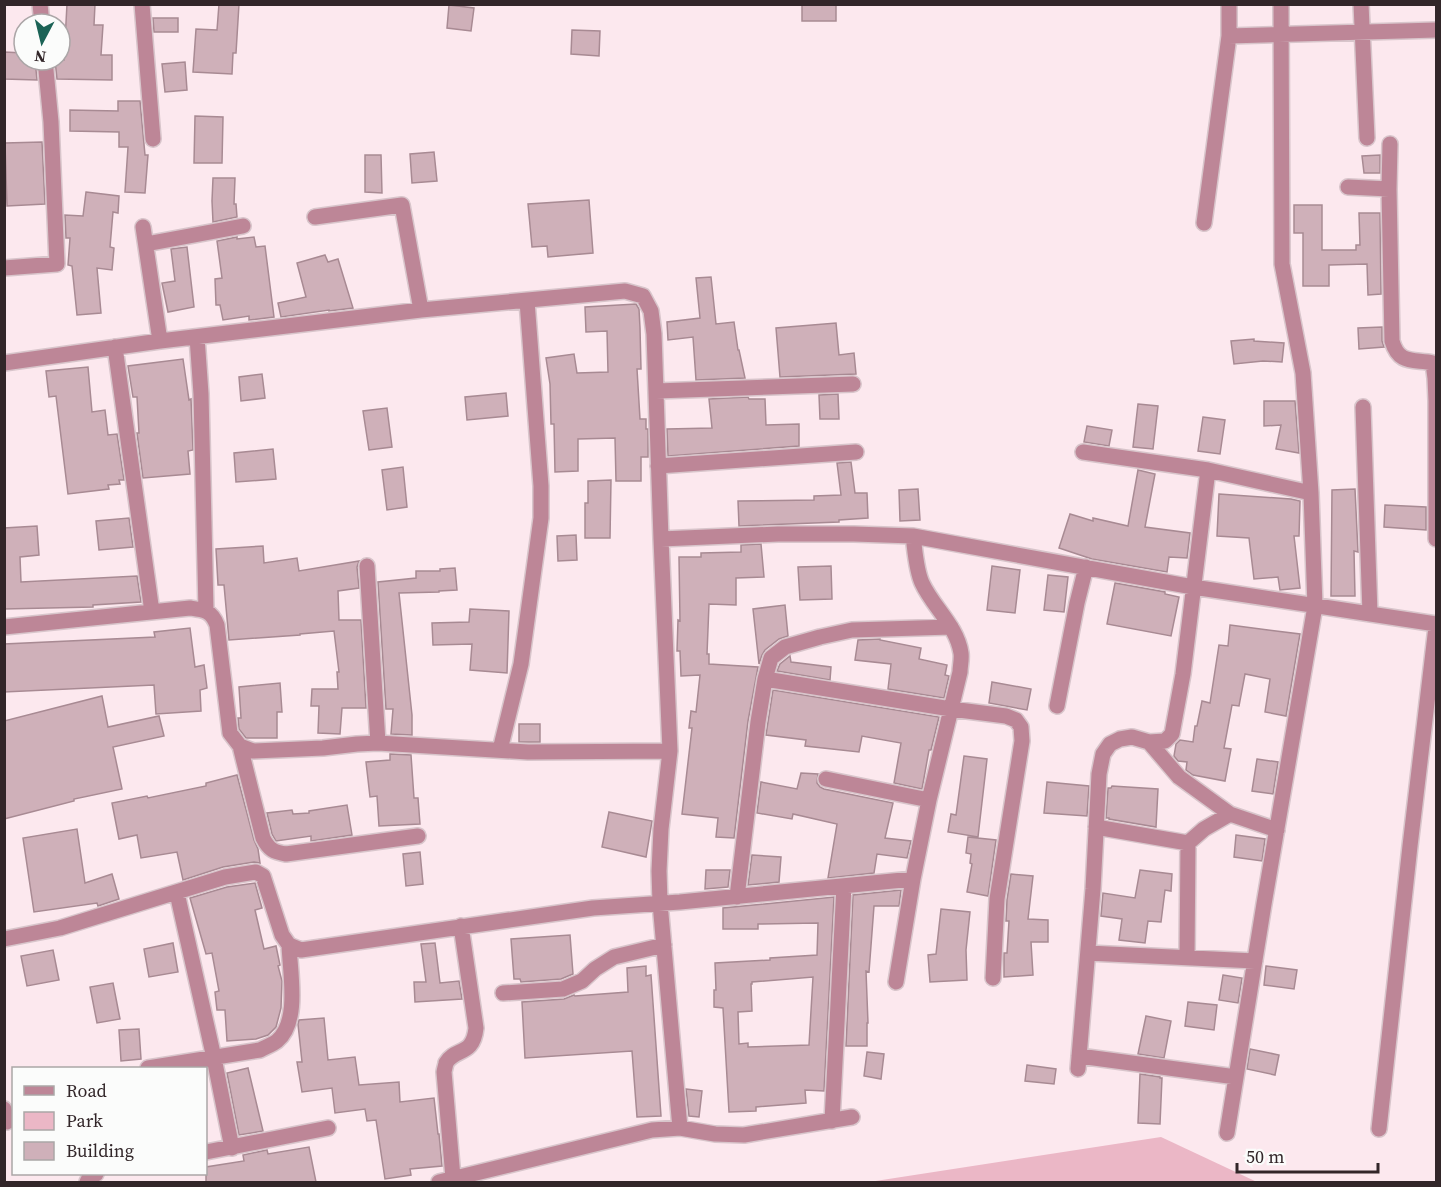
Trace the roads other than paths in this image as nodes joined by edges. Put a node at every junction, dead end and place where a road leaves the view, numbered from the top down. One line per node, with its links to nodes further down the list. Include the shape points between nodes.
1 (142, 4): 11 (street)
2 (1229, 4): 8 (street)
3 (1281, 4): 7 (street)
4 (1361, 4): 6 (street)
5 (1437, 30): 6 (street)
6 (1362, 32): 7 (street); 10 (street)
7 (1281, 35): 8 (street); 34 (street, via 1282,264 1303,373)
8 (1229, 36): 16 (street)
9 (46, 72): 20 (street, via 57,264)
10 (1367, 138)
11 (153, 139)
12 (1390, 144): 14 (street)
13 (1348, 187): 14 (street)
14 (1389, 189): 37 (street, via 1392,341 1398,355 1405,359 1433,363 1436,378)
15 (315, 217): 22 (street, via 402,206)
16 (1204, 223)
17 (243, 226): 19 (street)
18 (143, 227): 19 (street)
19 (146, 244): 24 (street)
20 (4, 268)
21 (527, 301): 22 (street); 28 (street, via 625,291 643,296 651,311); 54 (street, via 541,518 521,664)
22 (421, 310): 23 (street)
23 (197, 337): 24 (street); 42 (street)
24 (160, 341): 25 (street)
25 (115, 347): 26 (street); 43 (street)
26 (4, 363)
27 (854, 384): 28 (street)
28 (656, 391): 32 (street)
29 (1363, 407): 44 (street)
30 (856, 452): 32 (street)
31 (1083, 452): 33 (street)
32 (658, 466): 36 (street)
33 (1208, 470): 34 (street); 40 (street)
34 (1311, 492): 41 (street)
35 (912, 536): 36 (street, via 789,534); 39 (street); 47 (street, via 921,580)
36 (661, 539): 55 (street)
37 (1437, 539)
38 (367, 566): 52 (street)
39 (1086, 567): 40 (street); 49 (street)
40 (1193, 587): 41 (street); 51 (street, via 1172,734 1165,741)
41 (1315, 606): 44 (street); 60 (street)
42 (206, 610): 43 (street); 53 (street, via 217,625 230,733)
43 (152, 612): 46 (street)
44 (1370, 614): 45 (street)
45 (1437, 626): 85 (street)
46 (4, 627)
47 (951, 627): 48 (street, via 852,630 820,637 785,647 771,658); 50 (street, via 961,654)
48 (765, 679): 50 (street); 66 (street)
49 (1057, 705)
50 (951, 710): 57 (street); 75 (street, via 1006,717 1017,720 1021,727 997,899)
51 (1149, 742): 58 (street, via 1179,777); 59 (street, via 1132,737 1120,739 1103,754)
52 (378, 743): 53 (street, via 253,751); 54 (street)
53 (240, 746): 61 (street, via 263,838 274,852 286,854)
54 (500, 750): 55 (street)
55 (670, 751): 67 (street, via 661,829)
56 (826, 779): 57 (street)
57 (929, 800): 63 (street)
58 (1230, 814): 60 (street); 62 (street)
59 (1096, 827): 62 (street); 72 (street)
60 (1277, 830): 74 (street)
61 (418, 836)
62 (1188, 843): 73 (street)
63 (913, 879): 64 (street); 76 (street)
64 (844, 886): 66 (street); 82 (street)
65 (177, 892): 69 (street, via 60,928); 70 (street, via 256,872 263,876 282,935); 78 (street)
66 (737, 897): 67 (street)
67 (660, 903): 68 (street); 71 (street)
68 (461, 926): 70 (street, via 301,950); 89 (street, via 476,1028 471,1044 446,1063 444,1072)
69 (4, 939)
70 (289, 945): 78 (street, via 292,996 286,1031 260,1050)
71 (664, 945): 77 (street, via 614,957 564,989); 84 (street)
72 (1088, 952): 73 (street); 80 (street, via 1078,1063)
73 (1186, 958): 74 (street)
74 (1255, 962): 80 (street)
75 (993, 978)
76 (896, 982)
77 (503, 993)
78 (214, 1058): 79 (street); 87 (street)
79 (155, 1067)
80 (1236, 1077): 86 (street)
81 (852, 1117): 82 (street)
82 (832, 1120): 84 (street, via 744,1135)
83 (328, 1128): 87 (street)
84 (680, 1128): 89 (street, via 652,1130)
85 (1378, 1129)
86 (1227, 1133)
87 (232, 1148): 88 (street)
88 (207, 1152)
89 (446, 1180)

